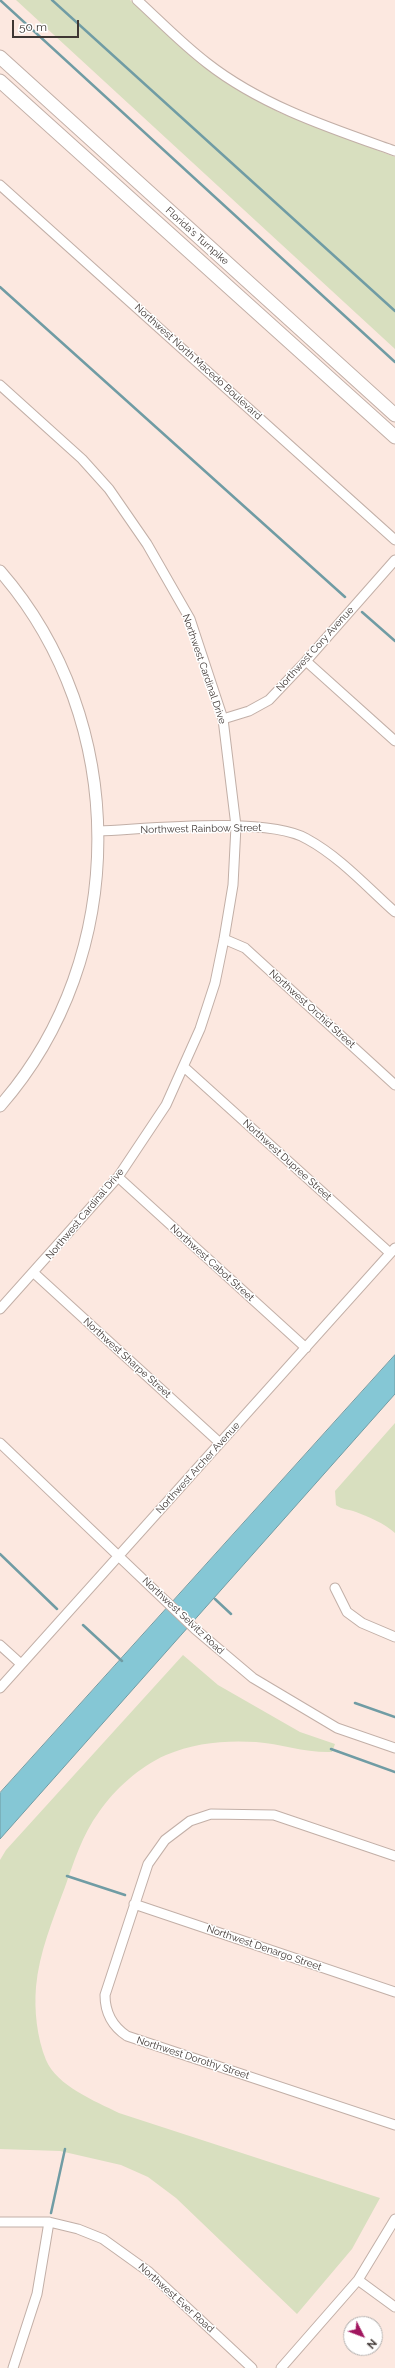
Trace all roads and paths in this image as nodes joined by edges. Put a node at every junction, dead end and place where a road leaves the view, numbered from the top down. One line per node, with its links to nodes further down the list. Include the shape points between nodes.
1 (137, 0): 4 (street, via 207,63 280,108)
2 (0, 58): 7 (highway, Florida's Turnpike)
3 (0, 81): 8 (highway, Florida's Turnpike)
4 (395, 152)
5 (0, 184): 9 (street, Northwest North Macedo Boulevard)
6 (0, 385): 13 (street, Northwest Cardinal Drive, via 82,459 108,489 147,544 190,619)
7 (395, 415)
8 (395, 437)
9 (395, 540)
10 (395, 560): 12 (street, Northwest Cory Avenue)
11 (0, 571): 16 (main road, via 42,630 62,668 76,704 89,748)
12 (306, 662): 13 (street, Northwest Cory Avenue, via 269,700 250,711); 14 (street)
13 (222, 719): 15 (street, Northwest Cardinal Drive)
14 (395, 741)
15 (236, 826): 16 (street, Northwest Rainbow Street); 17 (street, Northwest Rainbow Street, via 279,829 306,838 337,859); 18 (street, Northwest Cardinal Drive, via 233,885)
16 (99, 831): 21 (main road, via 98,868 82,956 53,1027 26,1071)
17 (395, 912)
18 (224, 939): 19 (street, Northwest Cardinal Drive, via 215,982); 20 (street, Northwest Orchid Street, via 245,948)
19 (184, 1067): 22 (street, Northwest Cardinal Drive, via 166,1105); 23 (street, Northwest Dupree Street)
20 (395, 1085)
21 (0, 1106)
22 (118, 1178): 24 (street, Northwest Cardinal Drive); 26 (street, Northwest Cabot Street)
23 (393, 1250): 26 (street, Northwest Archer Avenue)
24 (34, 1273): 25 (street, Northwest Cardinal Drive); 27 (street, Northwest Sharpe Street)
25 (0, 1309)
26 (306, 1348): 27 (street, Northwest Archer Avenue)
27 (220, 1443): 29 (street, Northwest Archer Avenue)
28 (0, 1444): 29 (street, Northwest Selvitz Road)
29 (119, 1555): 33 (street, Northwest Archer Avenue); 35 (street, Northwest Selvitz Road, via 195,1629 253,1678 337,1728)
30 (335, 1588): 31 (street, via 347,1612 362,1623)
31 (395, 1637)
32 (0, 1645): 33 (street)
33 (21, 1664): 34 (street, Northwest Archer Avenue)
34 (0, 1688)
35 (395, 1748)
36 (395, 1856): 37 (street, Northwest Dorothy Street, via 274,1815 211,1814 190,1821 165,1840 148,1864)
37 (134, 1904): 38 (street, Northwest Denargo Street); 39 (street, Northwest Dorothy Street, via 105,1995 107,2012 121,2032 134,2039)
38 (395, 1992)
39 (395, 2125)
40 (395, 2219): 43 (street)
41 (0, 2222): 42 (street, Northwest Ever Road)
42 (49, 2222): 45 (street, via 38,2294); 46 (street, Northwest Ever Road, via 78,2229 103,2239 149,2272)
43 (358, 2280): 44 (street); 47 (street)
44 (395, 2307)
45 (14, 2367)
46 (252, 2368)
47 (282, 2368)

